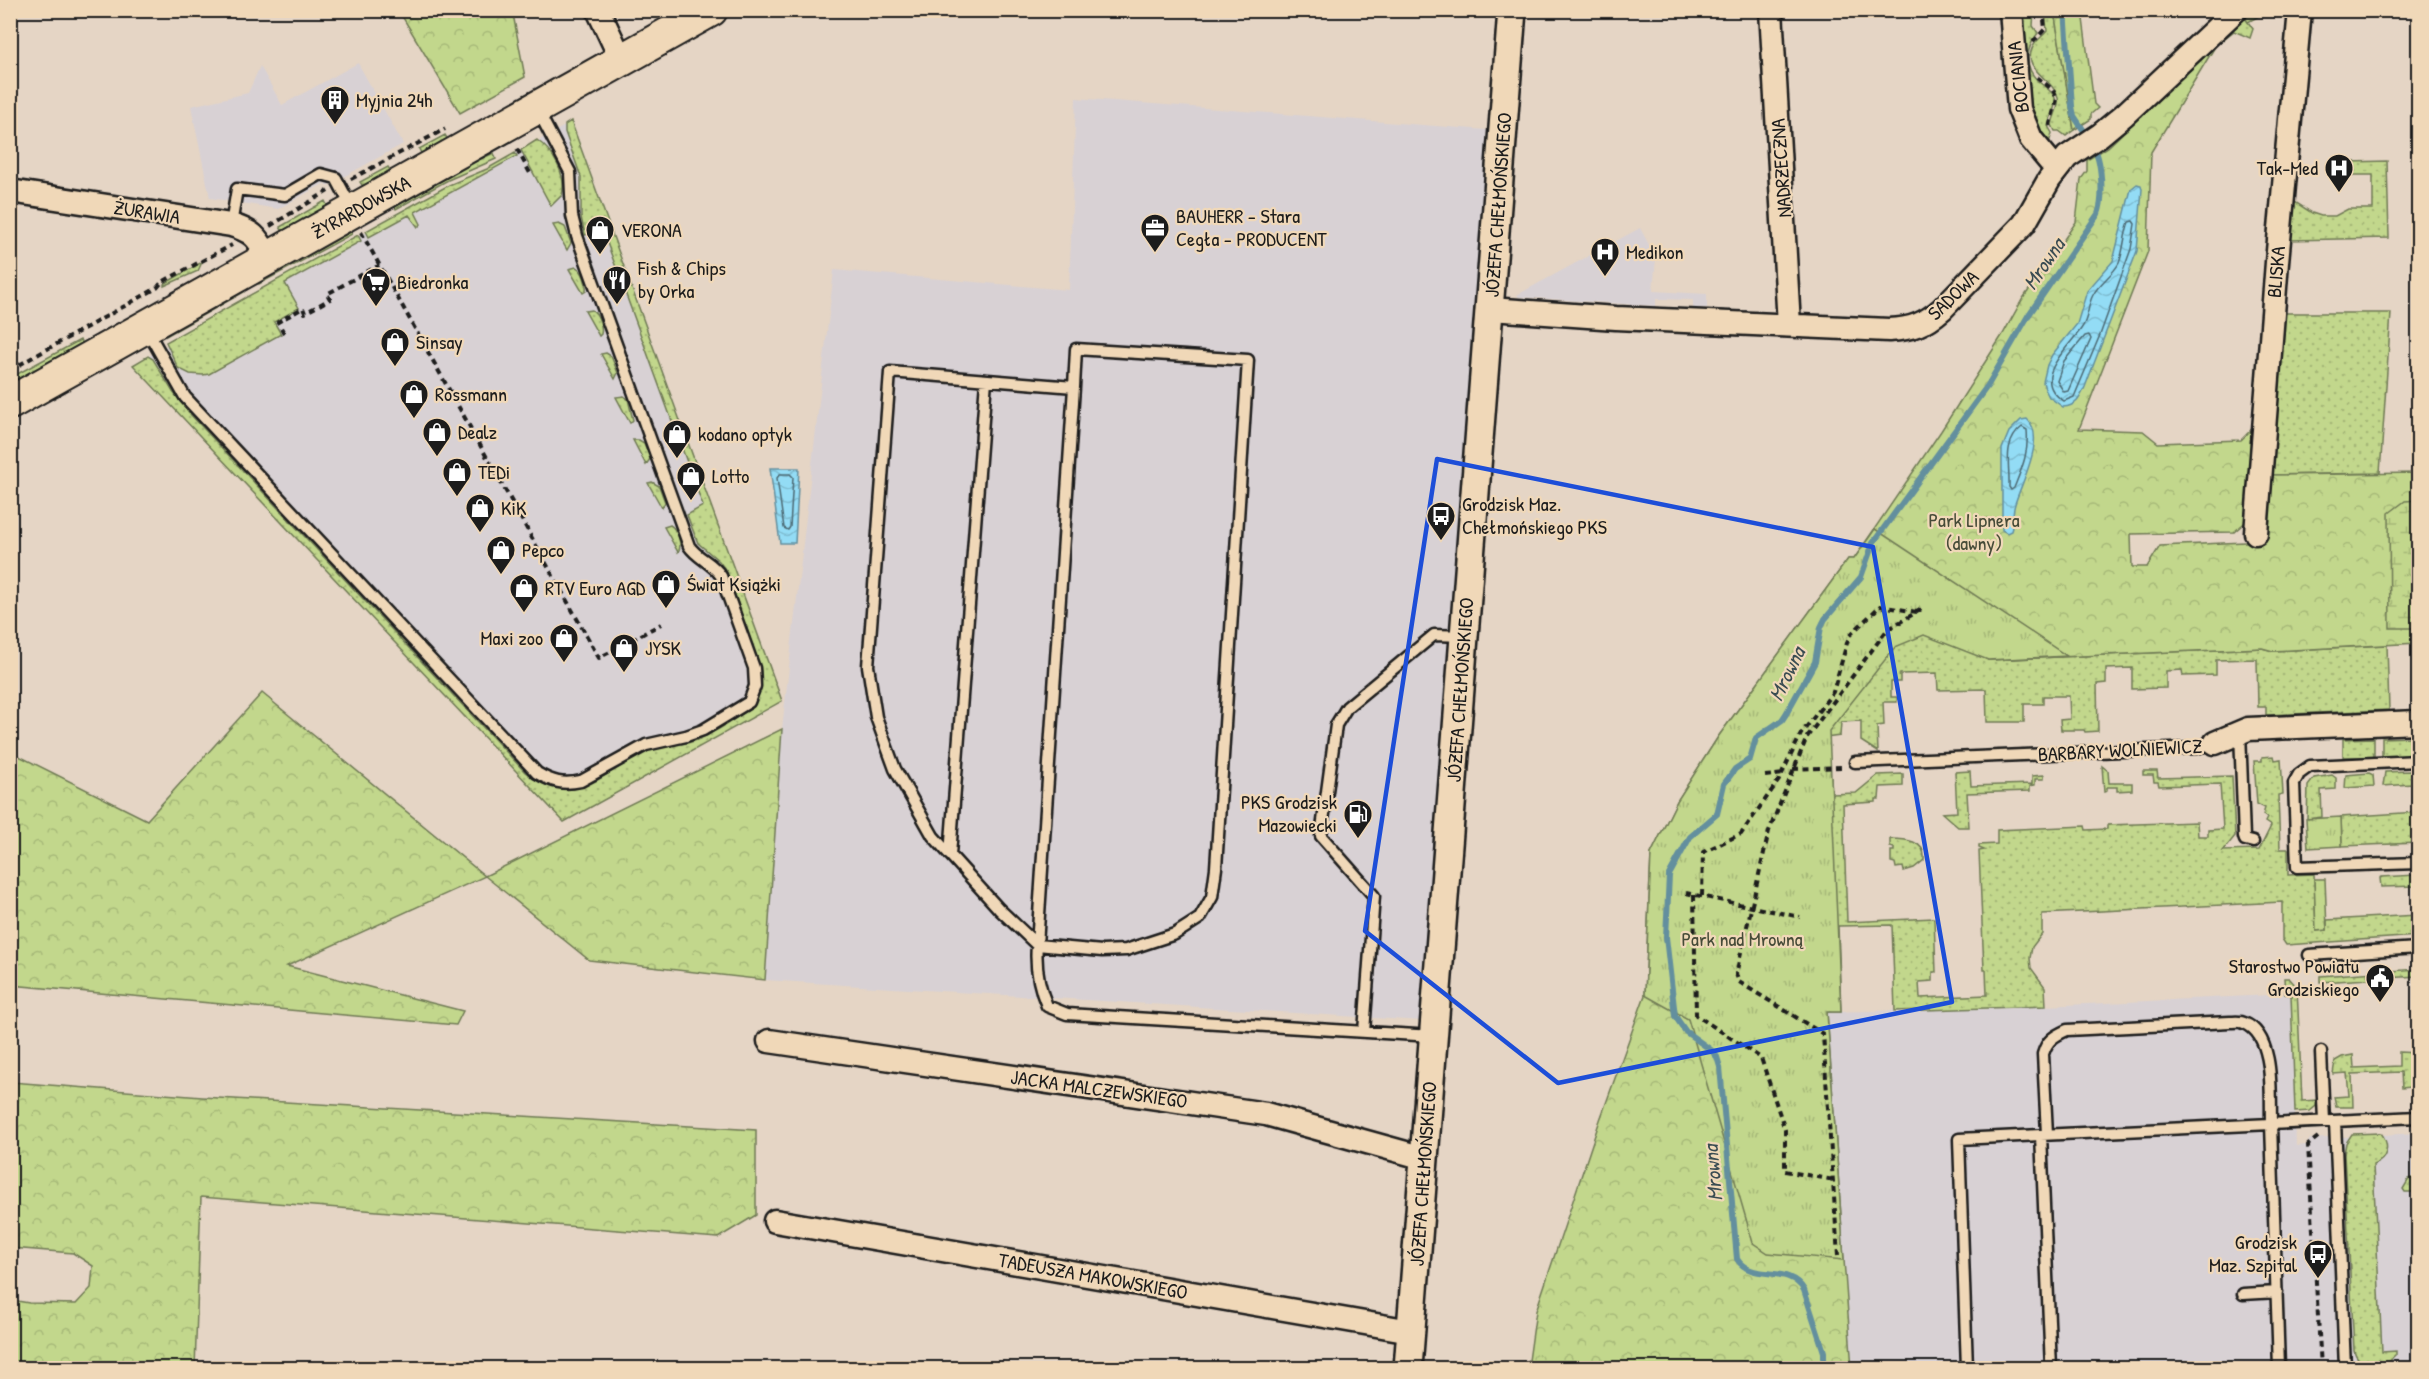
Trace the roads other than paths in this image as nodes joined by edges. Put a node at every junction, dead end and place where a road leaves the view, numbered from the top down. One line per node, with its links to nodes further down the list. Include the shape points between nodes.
1 (597, 10): 8 (street)
2 (711, 10): 8 (main road, ŻYRARDOWSKA)
3 (1512, 10): 15 (street, JÓZEFA CHEŁMOŃSKIEGO)
4 (1771, 10): 16 (street, NADRZECZNA)
5 (2012, 10): 10 (street, BOCIANIA, via 2019,109 2031,139)
6 (2236, 10): 10 (street, SADOWA, via 2124,116)
7 (2300, 10): 21 (street, BLISKA)
8 (622, 61): 9 (main road, ŻYRARDOWSKA)
9 (537, 108): 12 (main road, ŻYRARDOWSKA); 17 (lane, via 570,172 576,236 690,546 721,576 754,668 755,686 749,702 704,730 646,745 581,781 555,783 537,773 185,397)
10 (2056, 169): 16 (street, SADOWA, via 2024,224 1929,321 1917,327 1889,330)
11 (10, 191): 13 (street, ŻURAWIA)
12 (357, 221): 13 (lane, via 336,178 321,174 285,195 237,189); 14 (main road, ŻYRARDOWSKA)
13 (231, 225): 14 (street, ŻURAWIA, via 255,235)
14 (269, 258): 17 (main road, ŻYRARDOWSKA)
15 (1490, 309): 16 (street, SADOWA); 22 (street, JÓZEFA CHEŁMOŃSKIEGO)
16 (1789, 325)
17 (146, 328): 20 (main road, ŻYRARDOWSKA)
18 (986, 380): 19 (lane); 29 (lane); 29 (lane, via 890,372 889,383 868,666 876,717 895,769 933,836)
19 (1074, 387): 31 (lane); 31 (lane, via 1076,349 1248,360 1212,897 1200,918 1175,934 1126,950)
20 (10, 403)
21 (2256, 533)
22 (1464, 636): 34 (lane, via 1434,635 1347,707 1336,725 1321,836 1374,896); 35 (street, JÓZEFA CHEŁMOŃSKIEGO)
23 (2418, 722): 24 (street, BARBARY WOLNIEWICZ)
24 (2240, 732): 25 (street, BARBARY WOLNIEWICZ); 28 (lane, via 2244,837)
25 (2215, 743): 27 (lane, BARBARY WOLNIEWICZ, via 2196,748)
26 (2418, 761): 30 (lane, via 2310,766 2295,778 2294,788 2297,867)
27 (1855, 762)
28 (2253, 842)
29 (950, 855): 31 (lane)
30 (2418, 863)
31 (1037, 945): 34 (lane, via 1038,984 1047,1006 1067,1014)
32 (2418, 948): 33 (lane)
33 (2309, 955)
34 (1364, 1032): 35 (lane)
35 (1433, 1036): 42 (street, JÓZEFA CHEŁMOŃSKIEGO)
36 (769, 1041): 42 (street, JACKA MALCZEWSKIEGO, via 1266,1114)
37 (2321, 1052): 39 (lane)
38 (2418, 1118): 39 (lane)
39 (2330, 1121): 40 (lane); 51 (lane)
40 (2271, 1124): 41 (lane); 41 (lane, via 2268,1056 2263,1041 2244,1023 2230,1022 2067,1030 2055,1035 2043,1054); 44 (lane)
41 (2044, 1135): 48 (lane, via 1959,1139); 49 (lane)
42 (1424, 1158): 46 (street, JÓZEFA CHEŁMOŃSKIEGO)
43 (775, 1221): 46 (street, TADEUSZA MAKOWSKIEGO)
44 (2277, 1292): 45 (lane); 50 (lane)
45 (2242, 1294)
46 (1411, 1331): 47 (street, JÓZEFA CHEŁMOŃSKIEGO)
47 (1408, 1368)
48 (1967, 1368)
49 (2051, 1368)
50 (2279, 1368)
51 (2345, 1368)

